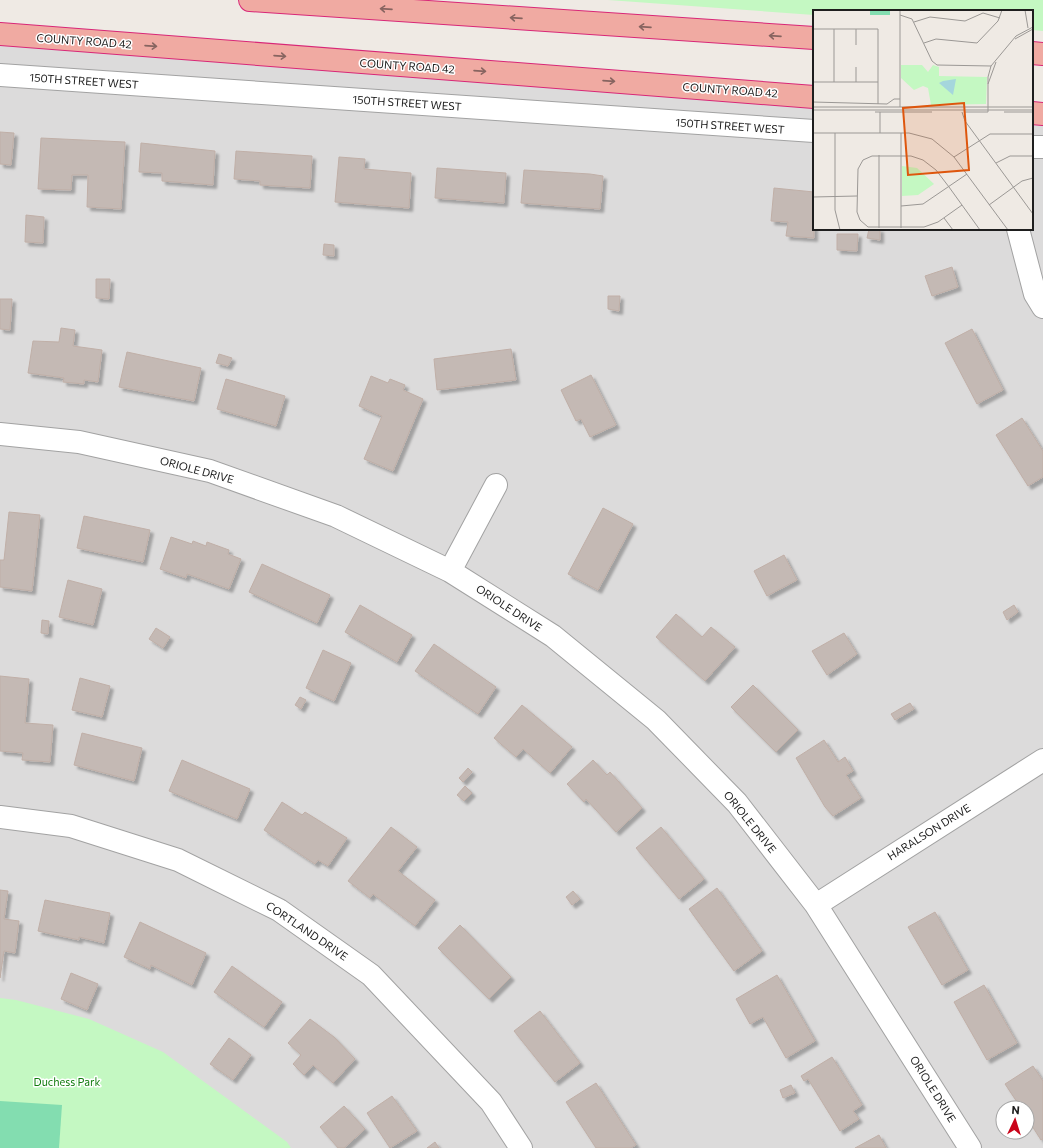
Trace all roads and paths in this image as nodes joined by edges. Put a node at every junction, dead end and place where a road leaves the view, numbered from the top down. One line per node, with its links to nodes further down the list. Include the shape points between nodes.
1 (250, 0): 3 (highway, one-way to 1)
2 (0, 34): 7 (highway, COUNTY ROAD 42, one-way to 7)
3 (813, 38)
4 (1033, 53): 5 (highway)
5 (1043, 54)
6 (0, 75): 10 (street, 150TH STREET WEST)
7 (813, 97)
8 (1033, 113): 9 (highway)
9 (1043, 114)
10 (813, 131)
11 (1033, 147): 12 (street)
12 (1043, 148)
13 (1018, 230): 14 (street, via 1035,294)
14 (1043, 308)
15 (0, 434): 17 (street, ORIOLE DRIVE, via 79,442 210,471 336,516)
16 (496, 484): 17 (street)
17 (450, 571): 20 (street, ORIOLE DRIVE, via 553,636 656,720 737,803)
18 (1043, 760): 20 (street, HARALSON DRIVE)
19 (0, 817): 21 (street, CORTLAND DRIVE, via 71,826 178,860 279,910 371,975 491,1102)
20 (816, 905): 22 (street, ORIOLE DRIVE)
21 (521, 1148)
22 (970, 1148)

